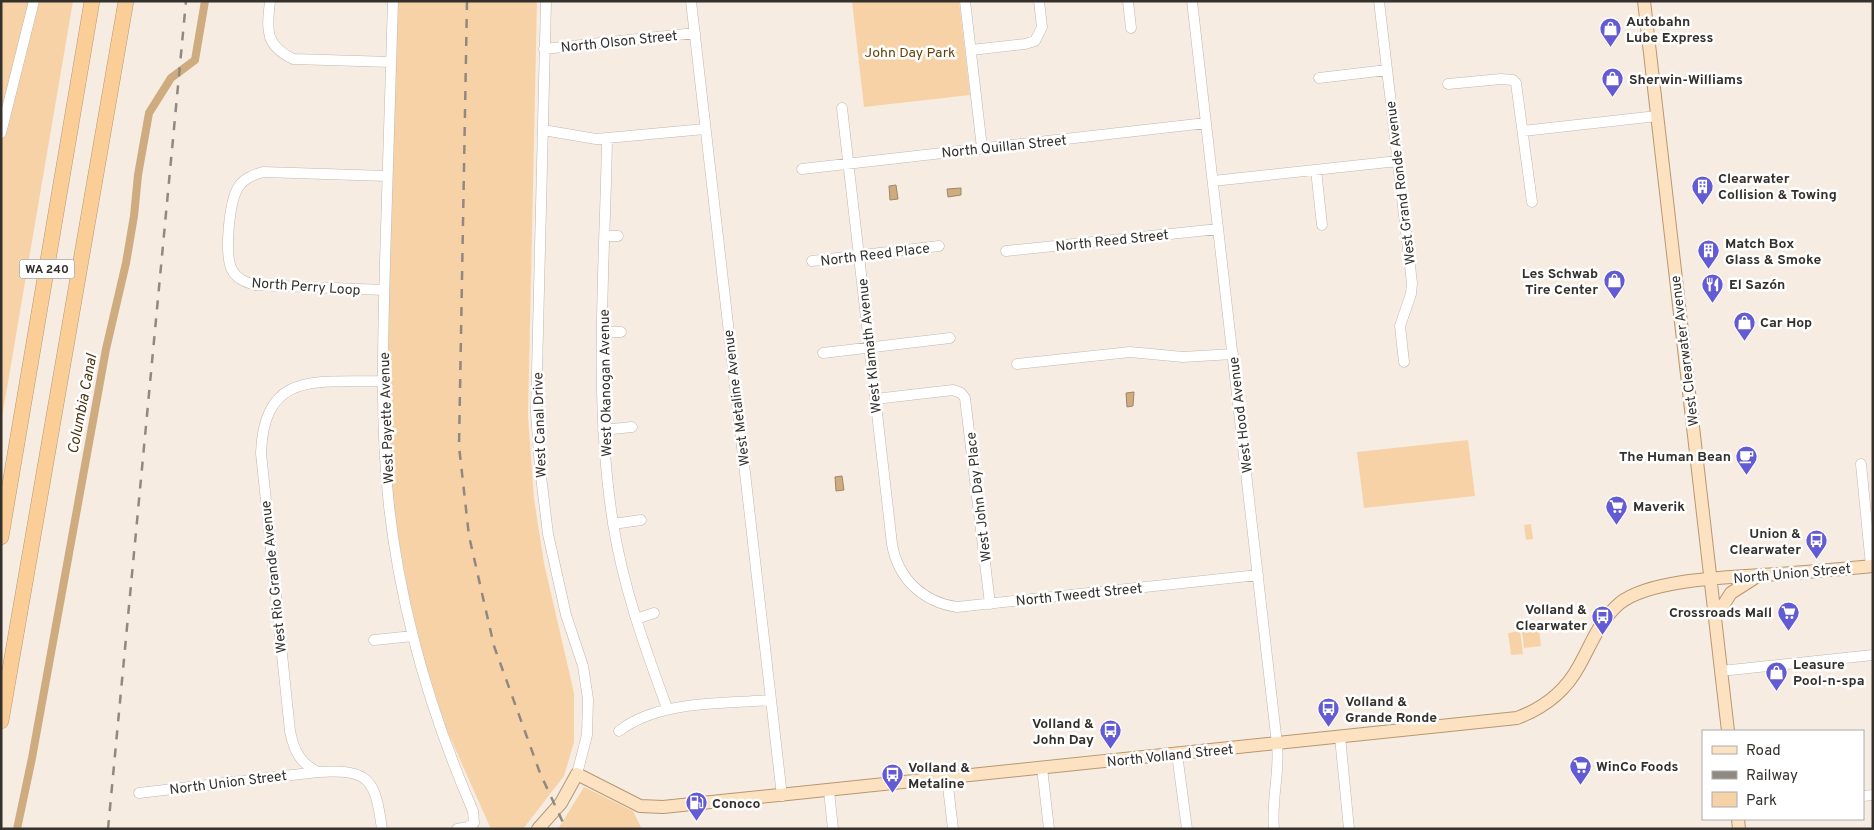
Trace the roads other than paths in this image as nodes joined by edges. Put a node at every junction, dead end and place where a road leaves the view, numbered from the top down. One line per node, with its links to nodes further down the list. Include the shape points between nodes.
1 (34, 1): 28 (street)
2 (92, 1): 62 (highway, WA 240)
3 (126, 1): 78 (highway, WA 240)
4 (270, 1): 18 (street, via 268,31 274,47 285,55)
5 (393, 1): 18 (street, West Payette Avenue)
6 (546, 1): 16 (street, West Canal Drive)
7 (691, 1): 15 (street, West Metaline Avenue)
8 (965, 1): 17 (street)
9 (1039, 1): 17 (street, via 1042,27 1035,41)
10 (1128, 1): 14 (street)
11 (1192, 1): 24 (street, West Hood Avenue)
12 (1379, 1): 19 (street, West Grand Ronde Avenue)
13 (1644, 1): 23 (main road, West Clearwater Avenue)
14 (1131, 28)
15 (695, 33): 16 (street, North Olson Street); 25 (street, West Metaline Avenue)
16 (544, 49): 26 (street, West Canal Drive)
17 (971, 50): 30 (street)
18 (391, 62): 35 (street, West Payette Avenue)
19 (1387, 70): 20 (street); 31 (street, West Grand Ronde Avenue)
20 (1319, 78)
21 (1448, 84): 27 (street, via 1513,80 1518,86)
22 (842, 108): 32 (street, West Klamath Avenue)
23 (1657, 116): 27 (street); 67 (main road, West Clearwater Avenue)
24 (1206, 123): 30 (street, North Quillan Street); 36 (street, West Hood Avenue)
25 (705, 129): 29 (street); 76 (street, West Metaline Avenue)
26 (543, 130): 29 (street); 86 (street, West Canal Drive, via 537,430 554,565 583,666 588,699 587,735)
27 (1523, 131): 37 (street)
28 (1, 133)
29 (608, 138): 40 (street, West Okanogan Avenue)
30 (982, 148): 32 (street, North Quillan Street)
31 (1398, 161): 34 (street); 53 (street, West Grand Ronde Avenue, via 1412,282 1400,326)
32 (848, 163): 33 (street, North Quillan Street); 44 (street, West Klamath Avenue)
33 (802, 169)
34 (1316, 170): 36 (street); 38 (street)
35 (387, 176): 46 (street, West Payette Avenue); 46 (street, North Perry Loop, via 262,172 247,178 234,195 228,256 238,278 254,284)
36 (1213, 181): 39 (street, West Hood Avenue)
37 (1532, 202)
38 (1322, 225)
39 (1218, 229): 43 (street, North Reed Street); 52 (street, West Hood Avenue)
40 (606, 236): 41 (street); 47 (street, West Okanogan Avenue)
41 (618, 236)
42 (939, 246): 44 (street, North Reed Place)
43 (1006, 250)
44 (859, 256): 45 (street, North Reed Place); 50 (street, West Klamath Avenue)
45 (812, 261)
46 (384, 290): 55 (street, West Payette Avenue)
47 (603, 332): 48 (street); 58 (street, West Okanogan Avenue)
48 (621, 332)
49 (950, 338): 50 (street)
50 (869, 347): 51 (street); 56 (street, West Klamath Avenue)
51 (823, 353)
52 (1232, 354): 54 (street, via 1183,357 1130,352); 64 (street, West Hood Avenue)
53 (1404, 362)
54 (1017, 364)
55 (382, 381): 72 (street, West Payette Avenue, via 389,507); 85 (street, West Rio Grande Avenue, via 298,385 280,395 261,435 290,732 302,762)
56 (875, 399): 66 (street, West Klamath Avenue, via 892,544 896,562); 68 (street, West John Day Place, via 952,390 961,392 966,401)
57 (632, 427): 58 (street)
58 (603, 430): 61 (street, West Okanogan Avenue)
59 (1861, 464): 63 (street)
60 (640, 520): 61 (street)
61 (613, 524): 71 (street, West Okanogan Avenue)
62 (1, 537)
63 (1872, 566): 65 (main road, North Union Street)
64 (1258, 575): 68 (street, North Tweedt Street); 82 (street, West Hood Avenue)
65 (1758, 576): 67 (main road, North Union Street); 70 (main road, via 1732,593)
66 (906, 580): 68 (street, North Tweedt Street, via 923,594 949,606)
67 (1710, 580): 70 (main road, West Clearwater Avenue); 81 (main road, North Volland Street, via 1655,587 1630,596 1598,628 1580,665 1562,690 1545,705 1524,716)
68 (990, 604)
69 (654, 614): 71 (street)
70 (1715, 618): 75 (main road, West Clearwater Avenue)
71 (636, 619): 77 (street, West Okanogan Avenue)
72 (413, 636): 73 (street); 92 (street, West Payette Avenue, via 442,734 473,811 474,823)
73 (374, 640)
74 (1873, 655): 75 (street)
75 (1721, 671): 79 (main road, West Clearwater Avenue)
76 (771, 700): 77 (street); 90 (street, West Metaline Avenue)
77 (666, 708): 80 (street, via 629,723)
78 (1, 721)
79 (1728, 730)
80 (619, 731)
81 (1340, 738): 82 (main road, North Volland Street); 99 (street)
82 (1277, 744): 83 (main road, North Volland Street); 98 (street, West Hood Avenue, via 1278,768 1272,804)
83 (1177, 754): 84 (main road, North Volland Street); 97 (street)
84 (1042, 768): 87 (main road, North Volland Street); 96 (street)
85 (318, 772): 89 (street, North Union Street); 91 (street, North Union Street, via 352,772 366,779 376,797)
86 (578, 774): 90 (main road, North Volland Street, via 646,807); 93 (main road, West Canal Drive, via 561,803)
87 (947, 778): 88 (main road, North Volland Street); 95 (street)
88 (829, 791): 90 (main road, North Volland Street); 94 (street)
89 (139, 793)
90 (782, 796)
91 (382, 829)
92 (457, 829)
93 (538, 829)
94 (833, 829)
95 (953, 829)
96 (1050, 829)
97 (1187, 829)
98 (1274, 829)
99 (1349, 829)

